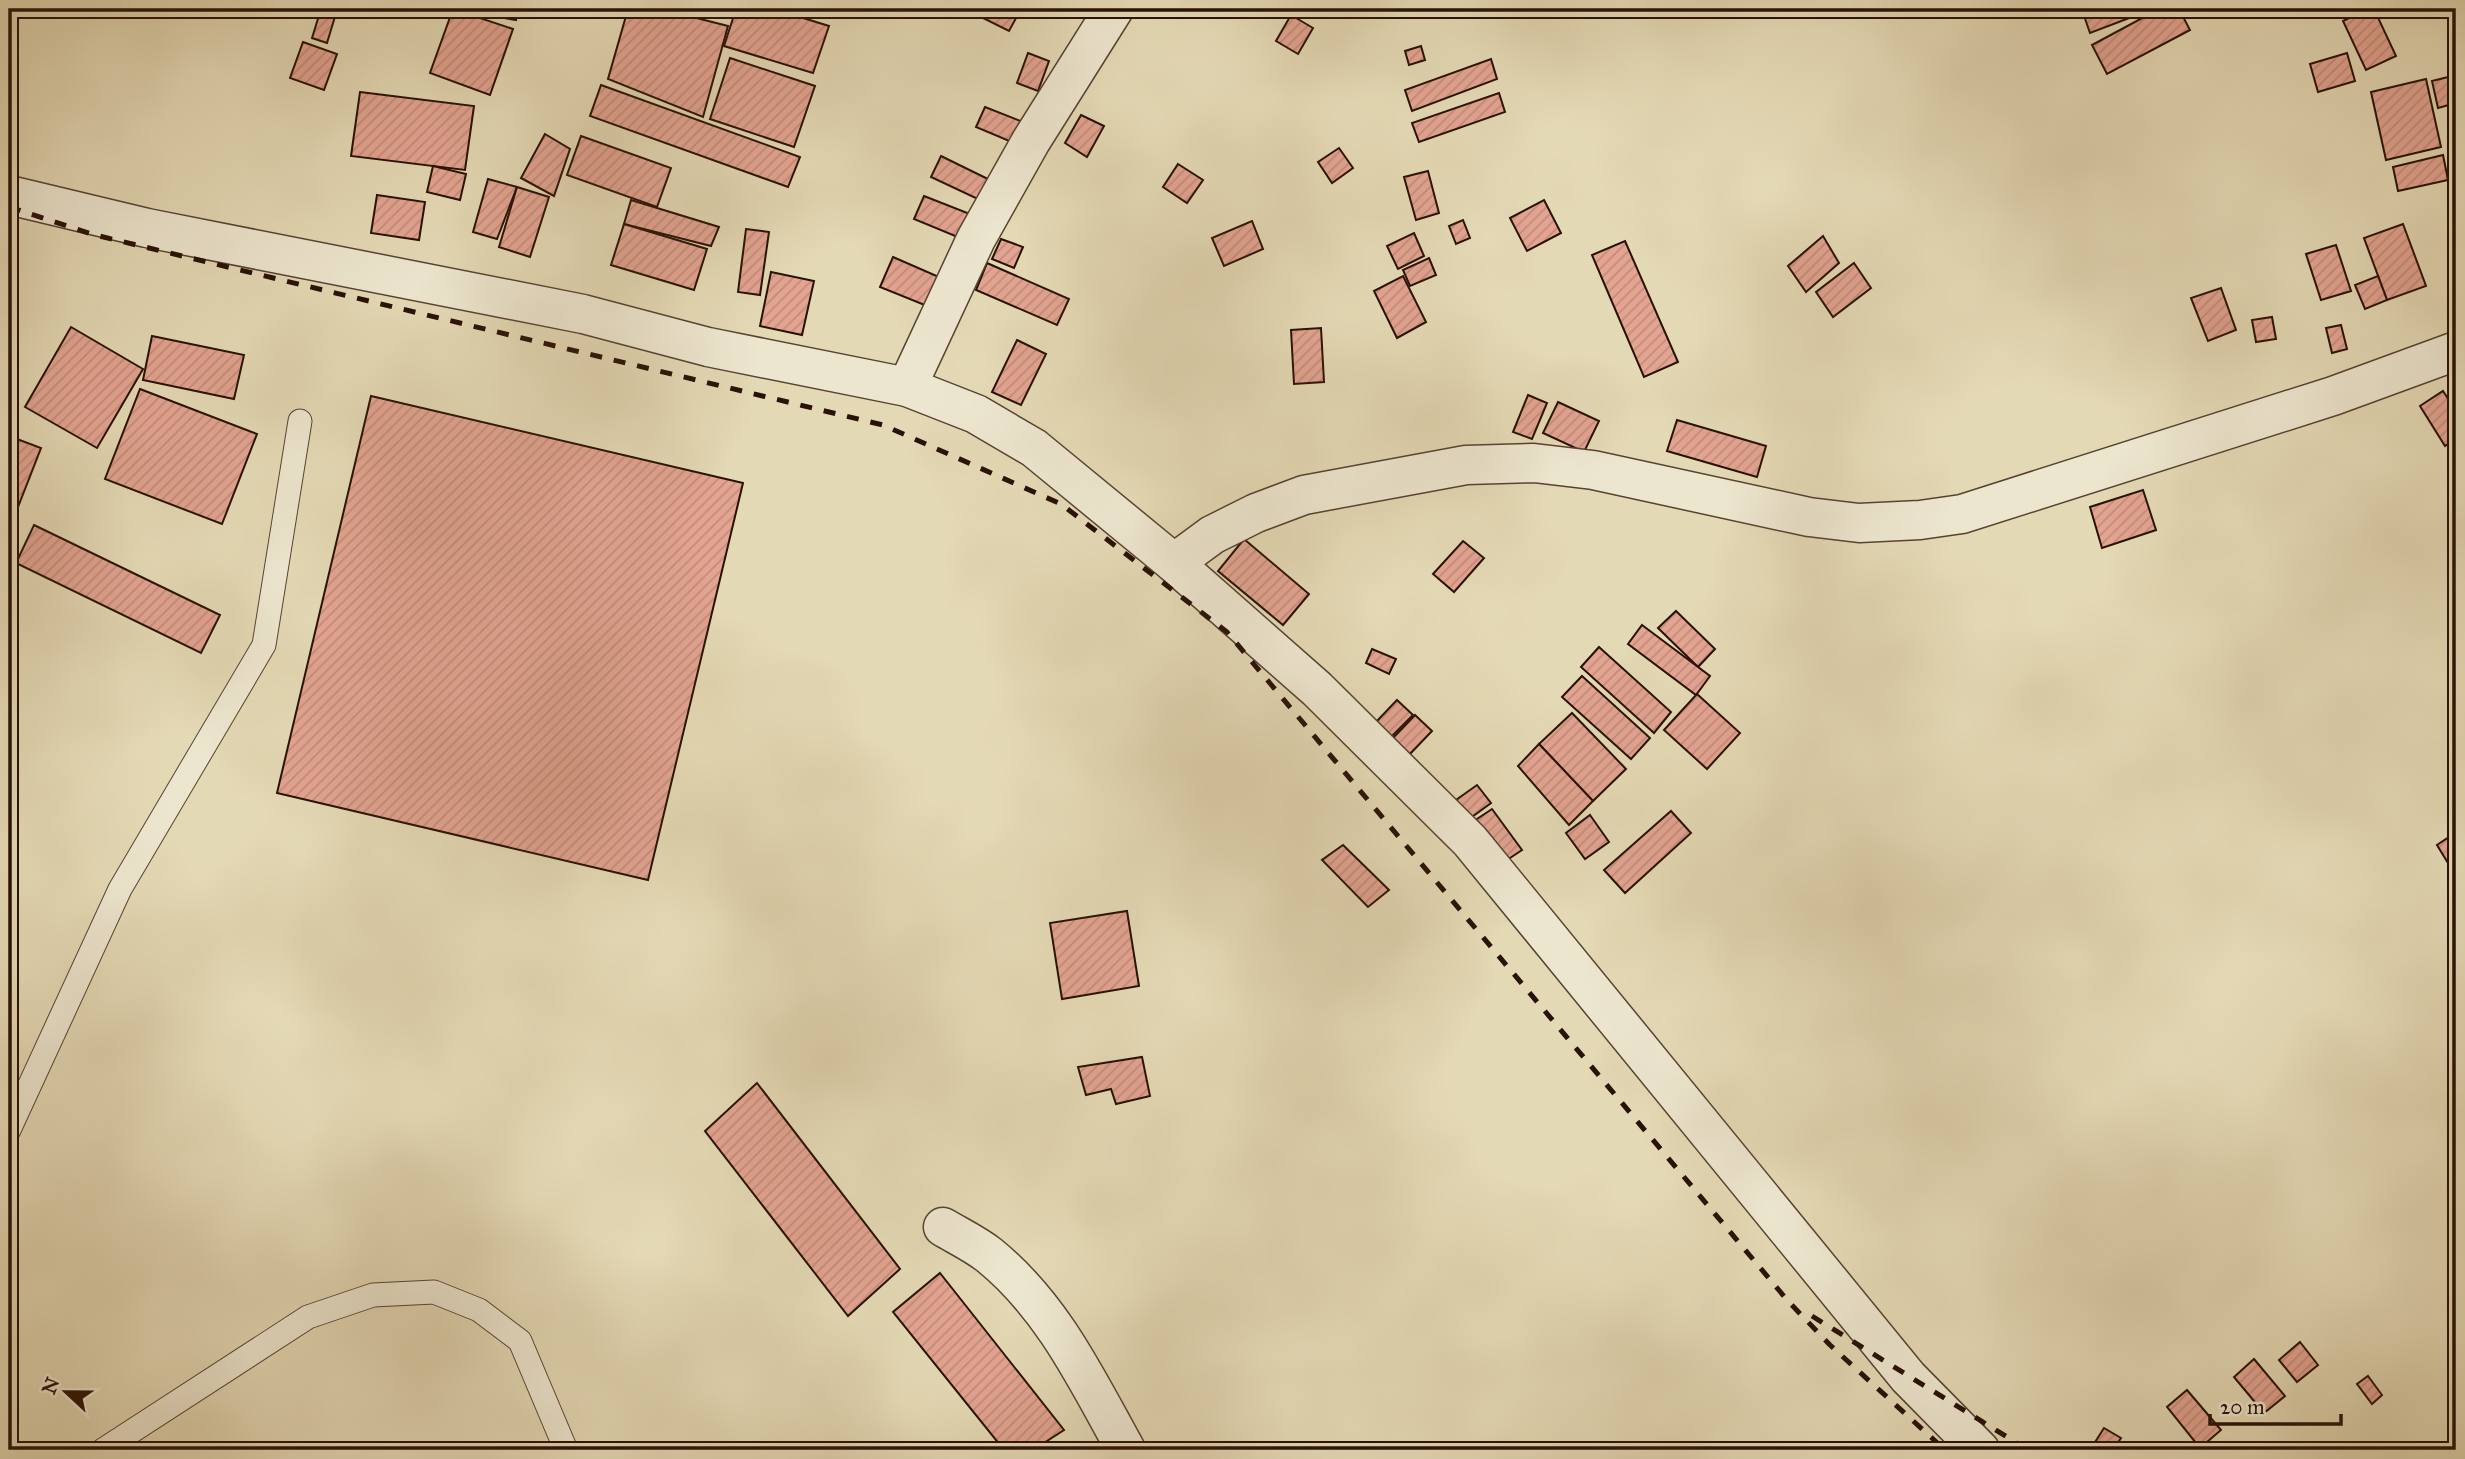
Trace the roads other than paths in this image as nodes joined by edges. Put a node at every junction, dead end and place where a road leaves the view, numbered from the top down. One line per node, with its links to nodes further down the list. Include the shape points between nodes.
1 (1106, 14): 4 (street, via 976,239)
2 (9, 195): 4 (street, via 147,228 583,314 708,347)
3 (2456, 351): 6 (street, via 2333,396 1951,515 1858,523 1809,517 1593,470 1534,463 1466,466 1304,495 1212,535)
4 (907, 387): 6 (street, via 976,414 1034,448)
5 (300, 421): 7 (lane, via 264,645 120,890)
6 (1174, 563): 12 (street, via 1317,690 1470,841 1908,1377)
7 (9, 1130)
8 (943, 1227): 11 (street, via 986,1253 1016,1279 1054,1324)
9 (103, 1450): 10 (lane, via 308,1317 373,1296 434,1292 479,1310 520,1340)
10 (566, 1450)
11 (1126, 1450)
12 (1980, 1450)

